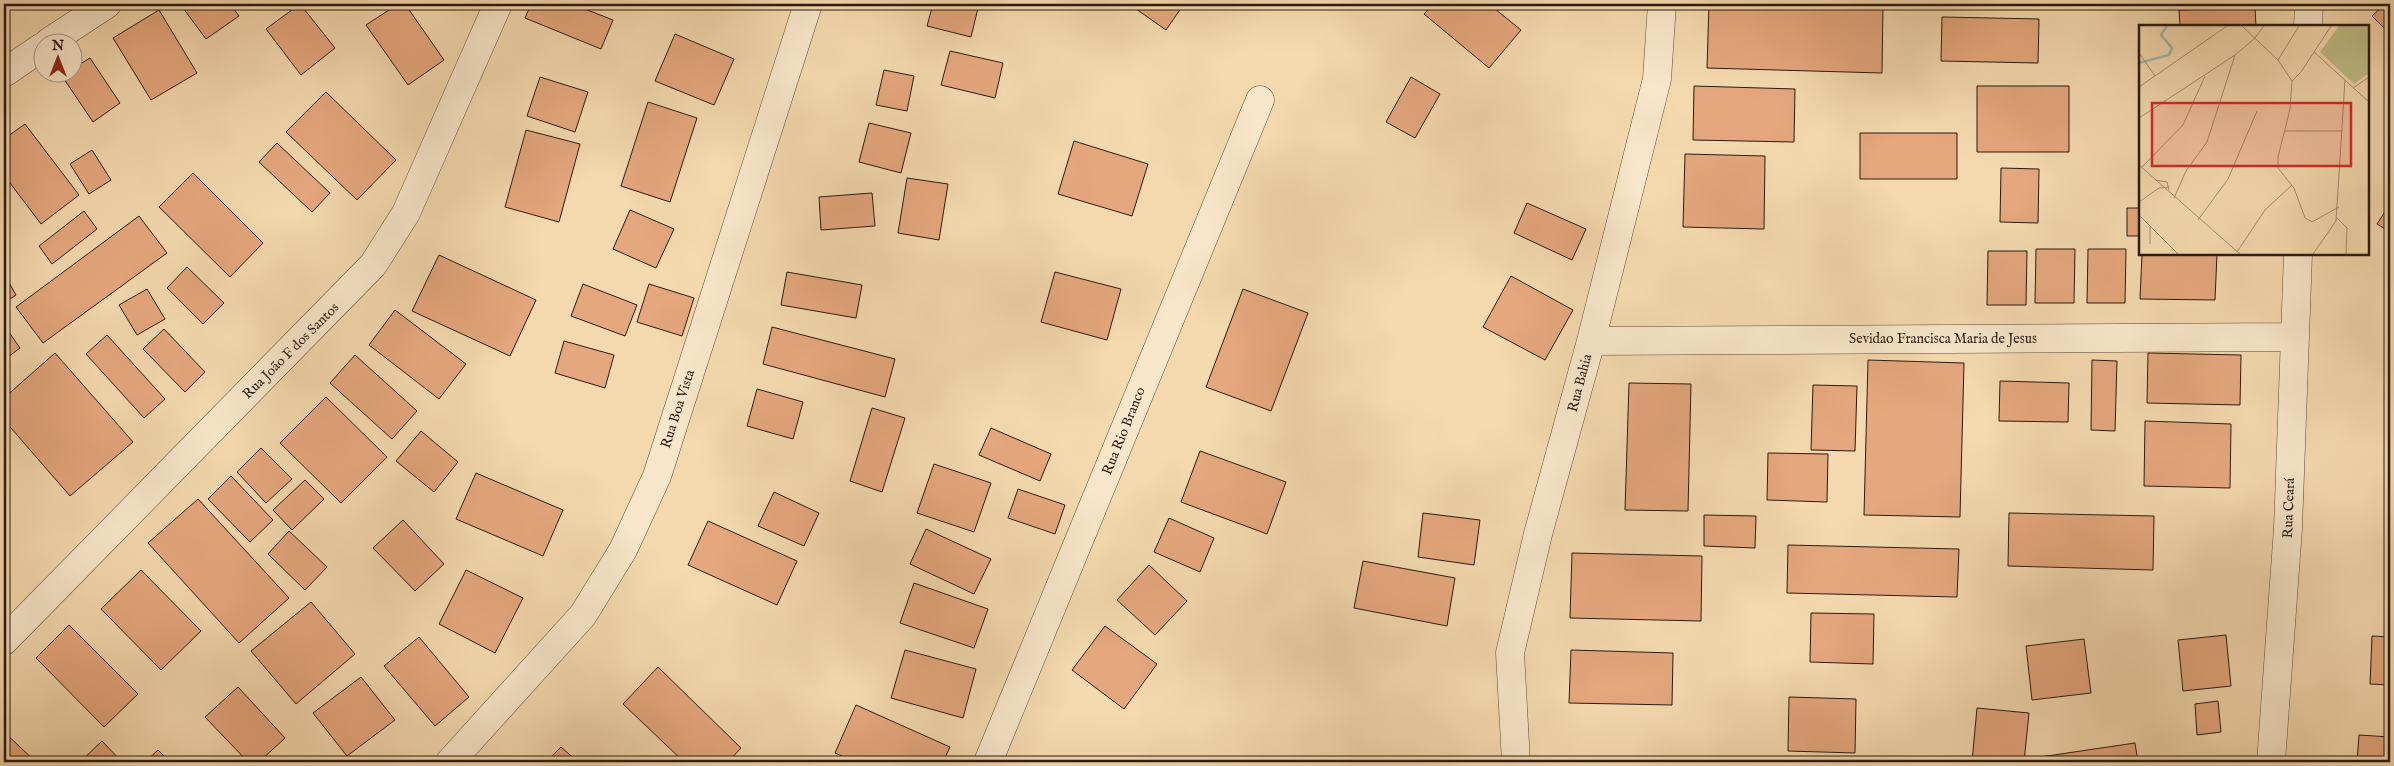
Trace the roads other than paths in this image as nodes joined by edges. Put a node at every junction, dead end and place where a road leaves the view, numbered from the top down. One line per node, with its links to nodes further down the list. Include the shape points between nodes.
1 (107, 4): 7 (street)
2 (498, 4): 14 (street, Rua João F dos Santos, via 406,213 373,265)
3 (808, 4): 15 (street, Rua Boa Vista, via 657,476 623,550 583,615)
4 (1662, 4): 13 (street, Rua Bahia, via 1657,79)
5 (2309, 4): 6 (street)
6 (2308, 25)
7 (64, 32)
8 (32, 54): 9 (street)
9 (4, 73)
10 (1260, 100): 16 (street, Rua Rio Branco)
11 (2298, 255): 12 (street, Rua Ceará)
12 (2294, 337): 13 (street, Sevidao Francisca Maria de Jesus); 18 (street, Rua Ceará, via 2288,528)
13 (1591, 342): 17 (street, Rua Bahia, via 1538,534 1510,653)
14 (4, 642)
15 (450, 762)
16 (988, 762)
17 (1516, 762)
18 (2271, 762)

